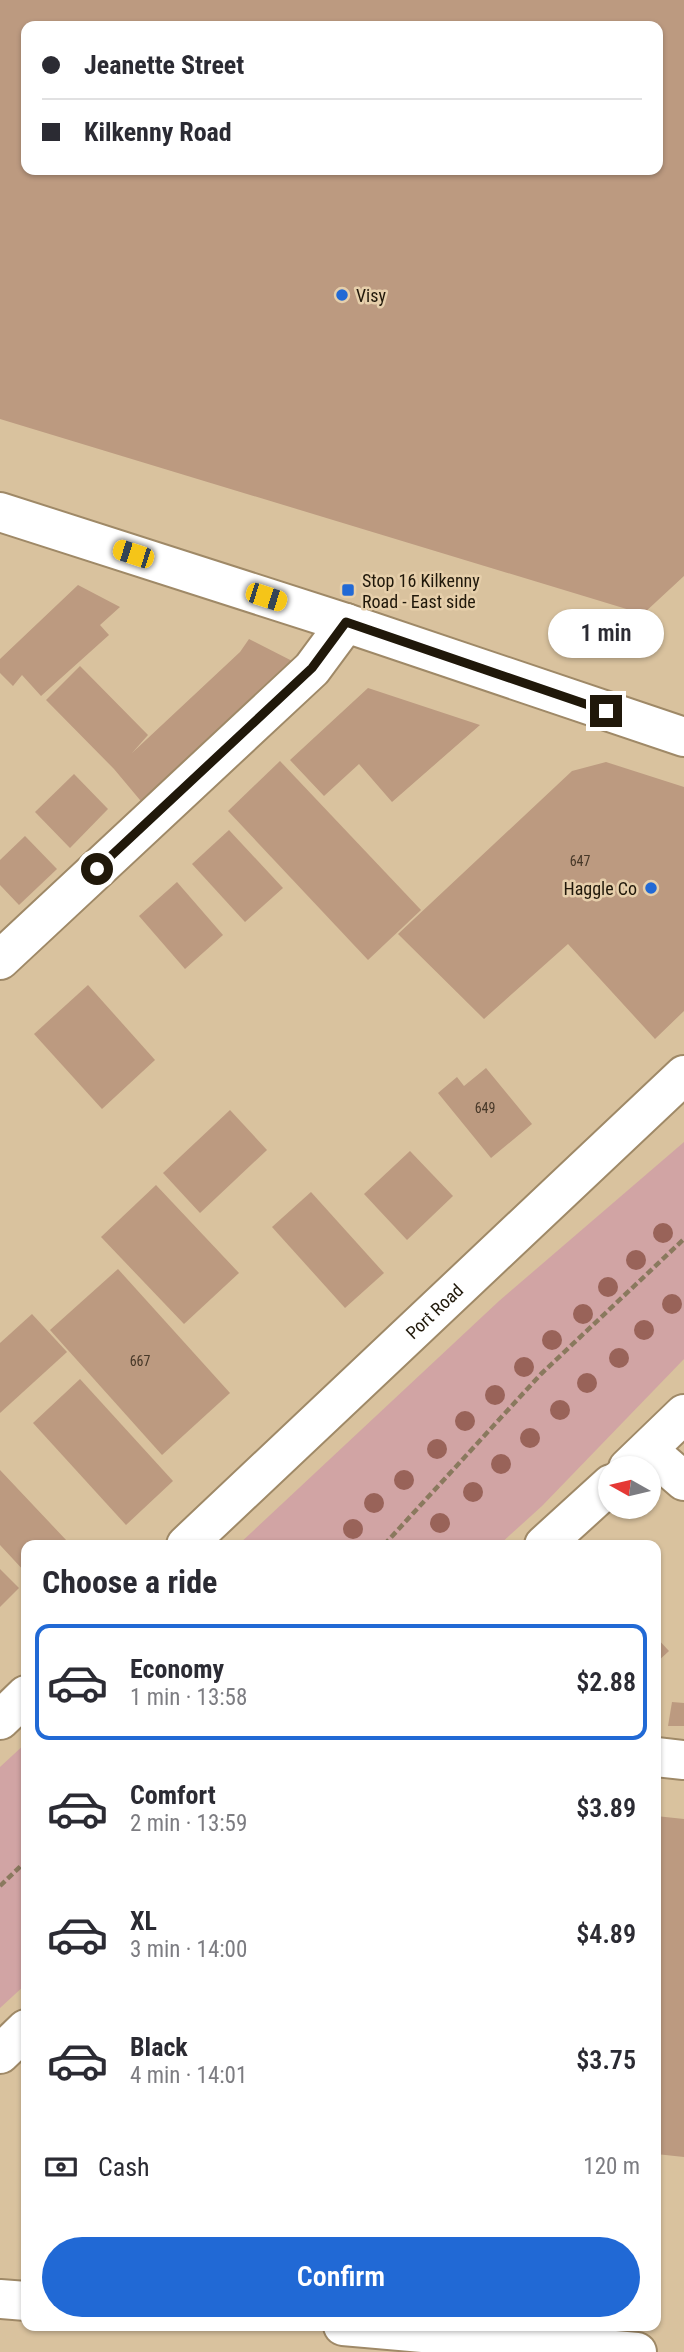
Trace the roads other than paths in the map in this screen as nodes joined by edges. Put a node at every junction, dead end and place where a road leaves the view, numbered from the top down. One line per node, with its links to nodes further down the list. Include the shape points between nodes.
1 (0, 512): 2 (main road)
2 (346, 622): 3 (main road); 4 (main road, via 312,668)
3 (684, 737)
4 (0, 960)
5 (684, 1075): 11 (main road, Port Road)
6 (684, 1415): 7 (main road)
7 (641, 1456)
8 (662, 1470): 9 (main road)
9 (684, 1481)
10 (598, 1496): 12 (main road)
11 (191, 1540)
12 (549, 1540)
13 (21, 1700): 14 (main road)
14 (0, 1720)
15 (661, 1758): 16 (main road)
16 (684, 1760)
17 (21, 2034): 18 (main road)
18 (0, 2054)
19 (0, 2299): 20 (main road)
20 (21, 2301)
21 (399, 2331): 22 (main road)
22 (637, 2352)

